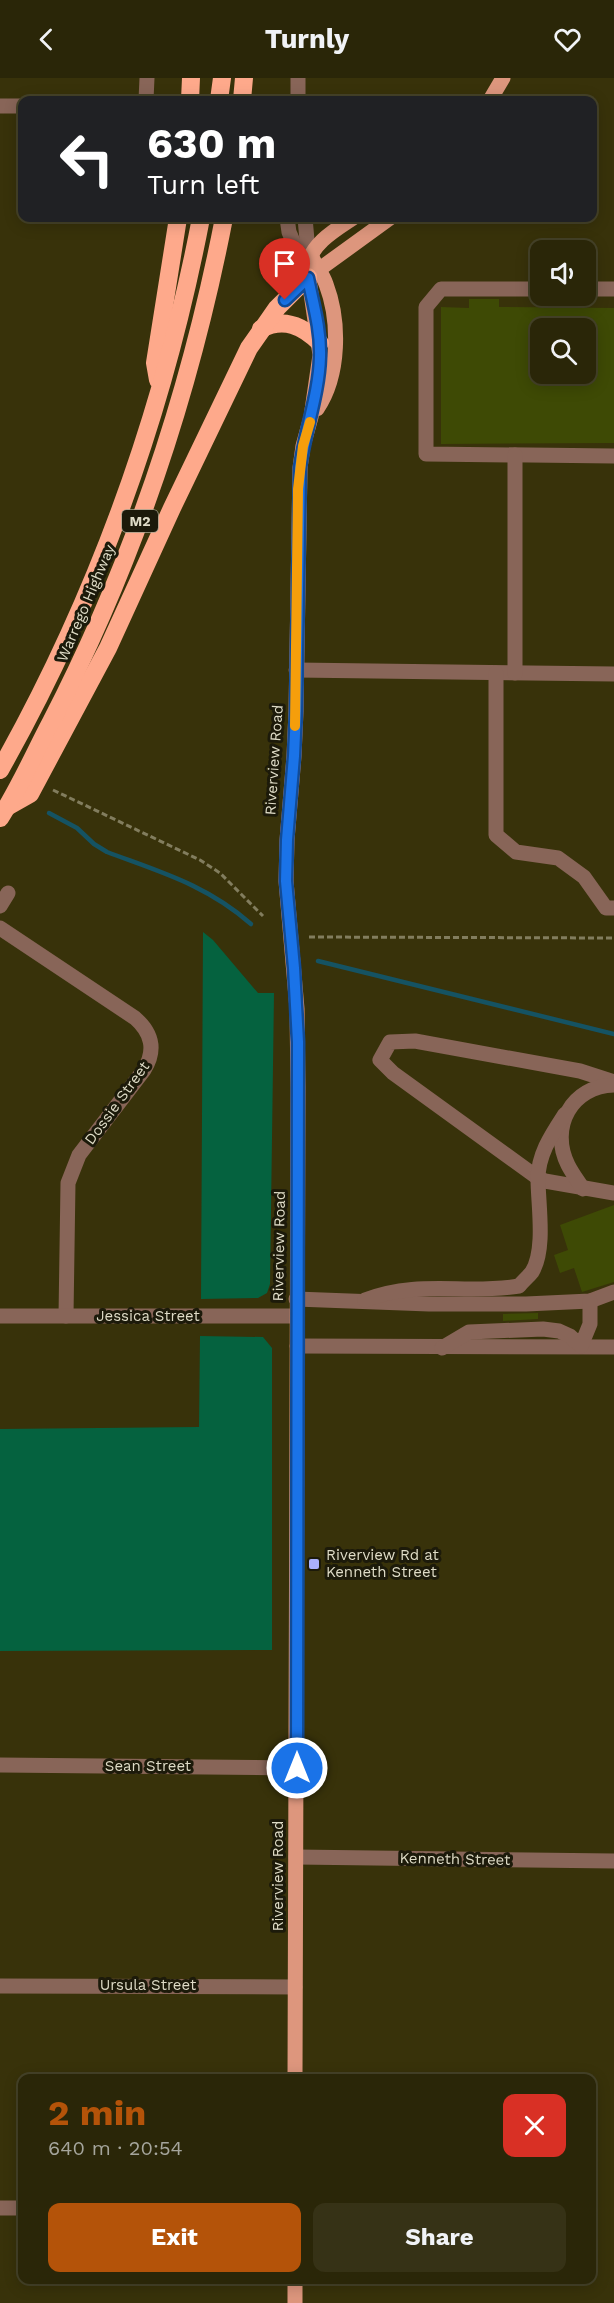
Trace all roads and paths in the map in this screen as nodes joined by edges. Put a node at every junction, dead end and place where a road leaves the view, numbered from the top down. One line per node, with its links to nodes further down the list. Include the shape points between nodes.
1 (147, 78): 7 (street)
2 (191, 78): 8 (highway)
3 (222, 78): 9 (highway)
4 (244, 78): 10 (highway)
5 (298, 78): 11 (street)
6 (503, 78): 12 (main road)
7 (146, 96)
8 (190, 96)
9 (220, 96)
10 (242, 96)
11 (298, 96)
12 (492, 96)
13 (0, 106): 14 (street)
14 (18, 106)
15 (177, 222): 29 (highway, via 154,363)
16 (200, 222): 29 (highway, Warrego Highway / M2)
17 (223, 222): 39 (highway, Warrego Highway / M2, via 197,338 147,500 78,669)
18 (288, 222): 23 (street)
19 (305, 222): 22 (street)
20 (347, 222): 22 (main road, via 324,239)
21 (384, 222): 23 (main road)
22 (311, 255): 23 (main road, Riverview Road)
23 (311, 274): 27 (highway); 28 (main road, Riverview Road); 30 (main road, Riverview Road, via 326,285 335,326 329,385)
24 (530, 289): 31 (street, via 441,289 426,307 426,454)
25 (596, 289): 26 (street)
26 (614, 289)
27 (261, 329): 28 (highway, via 292,324); 39 (highway, via 211,426 108,648 30,794)
28 (320, 343): 30 (main road, Riverview Road)
29 (160, 387): 37 (highway, Warrego Highway / M2, via 101,561 40,697)
30 (311, 417): 33 (main road, Riverview Road, via 298,489)
31 (515, 455): 32 (street); 35 (street)
32 (614, 456)
33 (296, 670): 34 (street); 51 (main road, Riverview Road, via 286,881 297,1031)
34 (496, 673): 35 (street); 40 (street, via 496,835 516,852 558,858 584,877 606,908)
35 (515, 673): 36 (street)
36 (614, 674)
37 (0, 770)
38 (53, 790): 41 (path, via 205,863)
39 (4, 812)
40 (614, 908)
41 (263, 916)
42 (0, 928): 54 (street, Dossie Street, via 135,1018 152,1043 150,1061 72,1169 67,1196)
43 (309, 937): 44 (path)
44 (614, 938)
45 (614, 1083): 46 (street, via 580,1096); 47 (street, via 580,1071 415,1041 390,1042 380,1060 386,1066)
46 (565, 1114): 47 (street, via 546,1146); 48 (street, via 563,1150)
47 (538, 1178): 48 (street); 52 (street, via 538,1250 533,1270 519,1286 413,1288)
48 (583, 1188): 49 (street)
49 (614, 1193)
50 (614, 1292): 53 (street)
51 (296, 1299): 52 (street); 55 (main road, Riverview Road)
52 (365, 1300): 53 (street, via 429,1304)
53 (590, 1300): 58 (street, via 590,1324)
54 (66, 1316): 55 (street, Jessica Street); 56 (street, Jessica Street)
55 (296, 1316): 57 (main road, Riverview Road)
56 (0, 1317)
57 (297, 1346): 58 (street); 61 (main road, Riverview Road)
58 (581, 1346): 59 (street)
59 (614, 1347)
60 (0, 1765): 61 (street, Sean Street)
61 (297, 1768): 62 (main road, Riverview Road)
62 (296, 1857): 63 (street, Kenneth Street); 65 (main road, Riverview Road)
63 (614, 1861)
64 (0, 1986): 65 (street, Ursula Street)
65 (295, 1987): 66 (main road, Riverview Road)
66 (295, 2074)
67 (0, 2208): 68 (street)
68 (18, 2208)
69 (295, 2284): 70 (main road)
70 (295, 2303)

